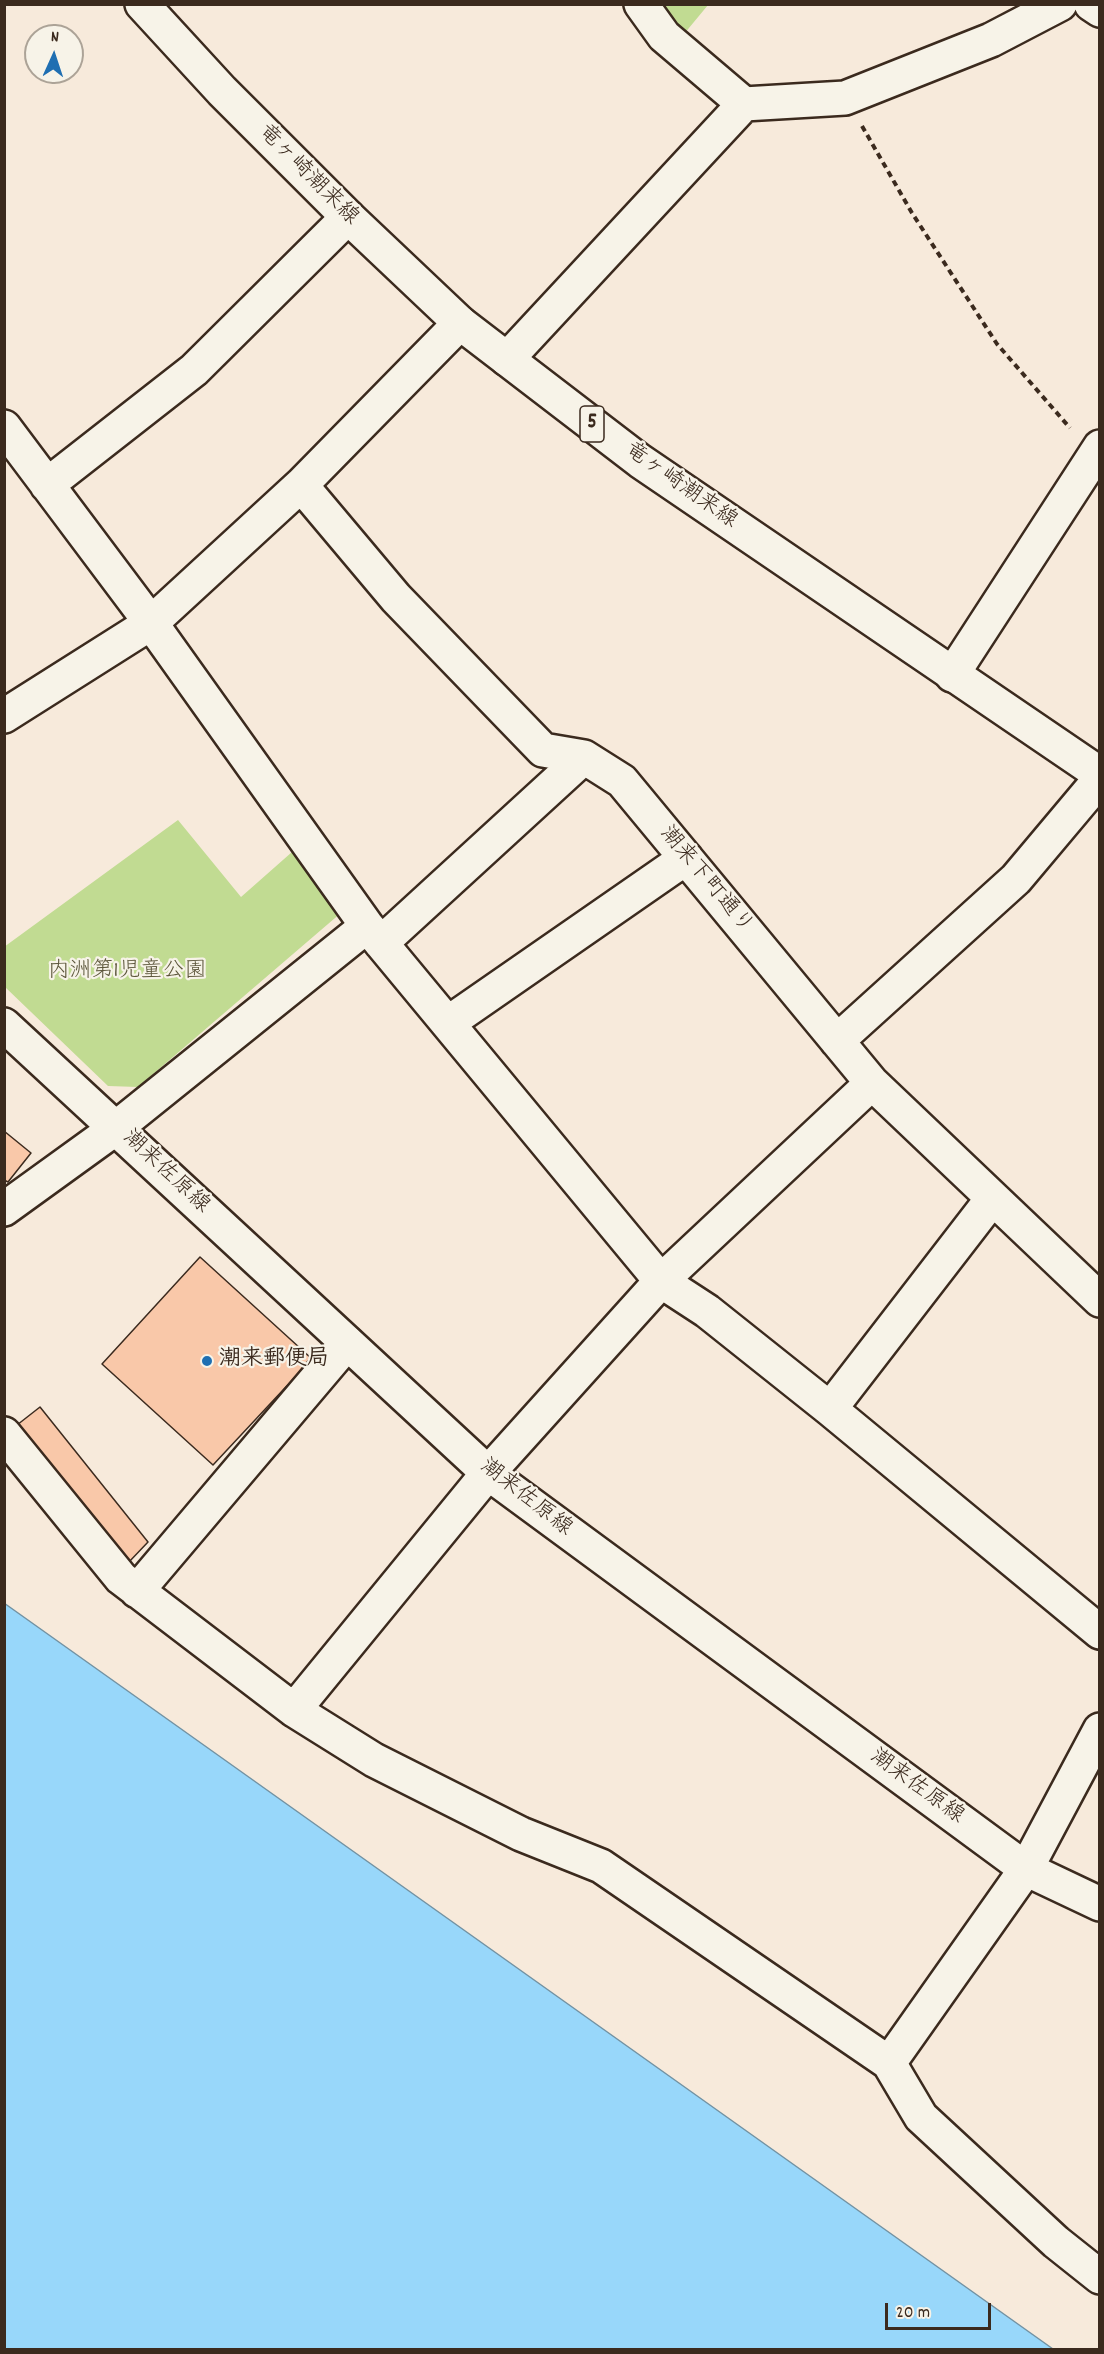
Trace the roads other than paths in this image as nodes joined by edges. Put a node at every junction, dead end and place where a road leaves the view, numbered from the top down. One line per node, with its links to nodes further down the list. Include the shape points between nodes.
1 (142, 4): 7 (street, 竜ヶ崎潮来線 / 5)
2 (641, 4): 6 (street, via 664,36)
3 (1060, 4): 6 (street, via 992,40 844,98)
4 (1091, 4): 5 (street)
5 (1100, 10)
6 (744, 104): 9 (street)
7 (348, 217): 8 (street, 竜ヶ崎潮来線 / 5); 12 (street, via 194,370)
8 (460, 323): 9 (street, 竜ヶ崎潮来線 / 5); 13 (street)
9 (507, 359): 15 (street, 竜ヶ崎潮来線 / 5, via 640,461)
10 (4, 427): 12 (street)
11 (1097, 451): 15 (street)
12 (47, 484): 14 (street)
13 (301, 485): 14 (street); 17 (street, 潮来下町通り, via 396,598 543,750)
14 (151, 623): 16 (street); 21 (street)
15 (952, 675): 18 (street, 竜ヶ崎潮来線 / 5)
16 (4, 716)
17 (584, 757): 20 (street, 潮来下町通り, via 622,781); 21 (street)
18 (1100, 774)
19 (1100, 779): 24 (street, via 1016,879)
20 (686, 858): 22 (street); 24 (street, 潮来下町通り)
21 (374, 934): 22 (street); 26 (street)
22 (448, 1023): 29 (street)
23 (4, 1025): 26 (street, 潮来佐原線)
24 (837, 1041): 25 (street, 潮来下町通り)
25 (872, 1083): 27 (street, 潮来下町通り); 29 (street)
26 (116, 1128): 28 (street); 31 (street, 潮来佐原線)
27 (992, 1199): 30 (street, 潮来下町通り); 32 (street)
28 (4, 1209)
29 (661, 1281): 32 (street, via 707,1311); 34 (street)
30 (1100, 1300)
31 (347, 1343): 34 (street, 潮来佐原線); 35 (street)
32 (830, 1409): 36 (street)
33 (4, 1434): 35 (street, via 121,1578)
34 (488, 1473): 37 (street); 39 (street, 潮来佐原線)
35 (137, 1591): 37 (street)
36 (1100, 1632)
37 (294, 1710): 41 (street, via 374,1760 521,1834 601,1866)
38 (1100, 1730): 39 (street)
39 (1026, 1869): 40 (street, 潮来佐原線); 41 (street)
40 (1100, 1904)
41 (889, 2063): 42 (street, via 921,2117 1056,2242)
42 (1099, 2275)

